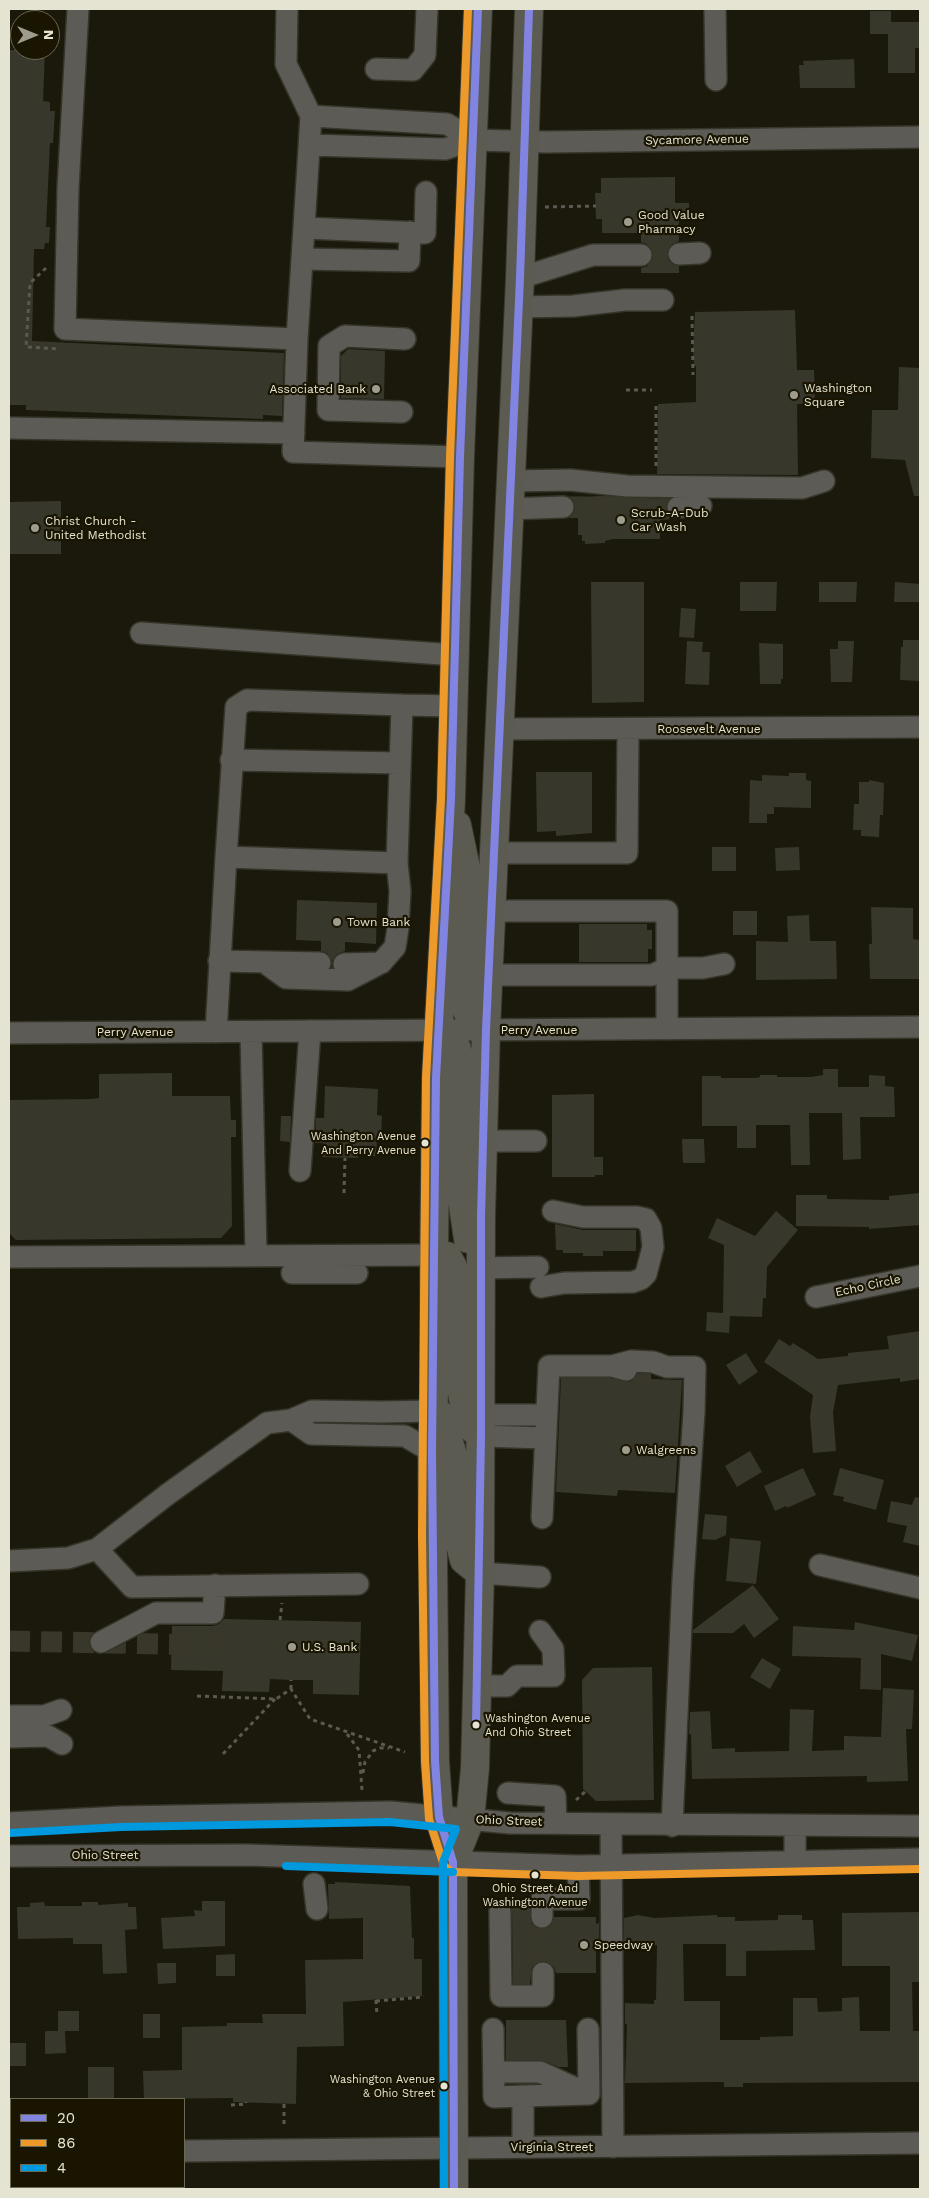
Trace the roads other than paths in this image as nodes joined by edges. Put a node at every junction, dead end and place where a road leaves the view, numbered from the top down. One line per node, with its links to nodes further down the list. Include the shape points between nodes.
1 (78, 9): 22 (street, via 64,329)
2 (287, 9): 9 (street, via 286,64)
3 (427, 9): 7 (street, via 425,55 413,70)
4 (478, 9): 11 (main road)
5 (529, 9): 12 (main road)
6 (715, 9): 8 (street)
7 (376, 69)
8 (716, 80)
9 (311, 116): 11 (street, via 447,124); 13 (street)
10 (920, 137): 12 (street, Sycamore Avenue)
11 (473, 140): 12 (street, Sycamore Avenue); 13 (street, via 445,149); 27 (main road)
12 (523, 141): 19 (main road)
13 (310, 145): 15 (street)
14 (426, 192): 16 (street, via 425,233)
15 (304, 228): 16 (street); 18 (street)
16 (410, 232): 18 (street, via 409,261)
17 (641, 255): 19 (street, via 594,255)
18 (302, 258): 22 (street)
19 (520, 278): 21 (main road)
20 (663, 300): 21 (street)
21 (518, 307): 28 (main road)
22 (297, 339): 26 (street)
23 (405, 339): 24 (street, via 345,336 329,346 328,410)
24 (402, 412)
25 (9, 428): 26 (street)
26 (294, 433): 27 (street, via 293,452)
27 (460, 457): 35 (main road)
28 (510, 480): 29 (street, via 570,480 627,486 802,488); 33 (main road)
29 (824, 481)
30 (563, 506): 33 (street)
31 (701, 506): 32 (street)
32 (678, 507)
33 (509, 509): 39 (main road)
34 (141, 634): 35 (street)
35 (456, 655): 37 (main road)
36 (402, 706): 37 (street); 41 (street, via 246,700 236,707); 42 (street)
37 (454, 706): 43 (main road)
38 (920, 727): 40 (street, Roosevelt Avenue)
39 (498, 729): 40 (street, Roosevelt Avenue); 44 (main road)
40 (628, 729): 44 (street, via 627,853)
41 (231, 760): 42 (street); 45 (street)
42 (400, 763): 46 (street)
43 (451, 799): 57 (main road); 59 (main road, via 471,892 464,994 466,1008 471,1020)
44 (495, 853): 47 (main road)
45 (226, 857): 46 (street); 48 (street)
46 (397, 862): 51 (street, via 400,891 395,947)
47 (492, 911): 54 (street, via 667,911); 55 (main road)
48 (219, 960): 49 (street); 61 (street)
49 (264, 962): 50 (street); 51 (street, via 286,978 348,980)
50 (320, 963)
51 (381, 963): 52 (street)
52 (344, 964)
53 (724, 964): 54 (street, via 703,968)
54 (667, 968): 55 (street, via 652,975); 58 (street)
55 (489, 975): 59 (main road)
56 (920, 1027): 58 (street, Perry Avenue)
57 (438, 1029): 59 (street, Perry Avenue); 60 (street, Perry Avenue); 69 (main road); 72 (main road, via 451,1038 461,1068 462,1199 466,1232)
58 (667, 1029): 59 (street, Perry Avenue)
59 (485, 1030): 64 (main road)
60 (310, 1031): 62 (street, Perry Avenue); 66 (street)
61 (216, 1032): 62 (street, Perry Avenue); 63 (street, Perry Avenue)
62 (252, 1032): 68 (street)
63 (9, 1033)
64 (483, 1141): 65 (street); 72 (main road)
65 (536, 1141)
66 (300, 1171)
67 (553, 1211): 72 (street, via 583,1217 646,1219 651,1228 653,1247 646,1274 633,1282 564,1283)
68 (256, 1254): 70 (street); 71 (street)
69 (434, 1254): 71 (street); 78 (main road); 81 (main road, via 447,1256 453,1268 454,1349 463,1398)
70 (9, 1257)
71 (299, 1267): 73 (street)
72 (480, 1268): 81 (main road)
73 (357, 1273)
74 (920, 1276): 75 (street, Echo Circle)
75 (816, 1297)
76 (612, 1366): 77 (street); 77 (street, via 631,1361 653,1362); 79 (street, via 549,1366)
77 (651, 1371): 104 (street, via 695,1367)
78 (434, 1402): 80 (street, via 382,1412 312,1411); 83 (main road); 88 (main road, via 460,1479 460,1544 464,1560)
79 (546, 1415): 81 (street); 82 (street)
80 (291, 1420): 83 (street, via 310,1434 405,1436); 85 (street, via 267,1423)
81 (481, 1435): 82 (street); 88 (main road)
82 (545, 1438): 84 (street)
83 (432, 1452): 99 (main road, via 435,1761)
84 (542, 1518)
85 (98, 1549): 86 (street, via 68,1558); 91 (street, via 132,1587)
86 (9, 1561)
87 (820, 1565): 92 (street)
88 (480, 1573): 89 (street); 95 (main road)
89 (540, 1577)
90 (358, 1584): 91 (street)
91 (215, 1585): 94 (street, via 213,1613 156,1614)
92 (920, 1588)
93 (540, 1631): 95 (street, via 553,1649 554,1676 517,1676 507,1686)
94 (101, 1642)
95 (477, 1686): 100 (main road)
96 (9, 1716): 97 (street, via 44,1716 61,1710 55,1719 56,1732 62,1744 48,1736)
97 (9, 1737)
98 (508, 1793): 101 (street, via 563,1800)
99 (439, 1817): 100 (street, Ohio Street); 102 (street, Ohio Street, via 390,1812 121,1816); 109 (main road)
100 (470, 1820): 101 (street, Ohio Street); 109 (main road)
101 (556, 1823): 103 (street, Ohio Street)
102 (9, 1824)
103 (611, 1824): 104 (street, Ohio Street); 111 (street)
104 (672, 1826): 105 (street, Ohio Street)
105 (795, 1826): 106 (street, Ohio Street); 110 (street)
106 (920, 1826)
107 (9, 1856): 109 (street, Ohio Street, via 257,1855)
108 (920, 1859): 110 (street, Ohio Street)
109 (453, 1862): 112 (street, Ohio Street); 126 (main road)
110 (795, 1862): 111 (street, Ohio Street)
111 (611, 1865): 112 (street, Ohio Street); 125 (street)
112 (578, 1866): 116 (street, via 579,1899 542,1899)
113 (314, 1884): 114 (street)
114 (318, 1909)
115 (500, 1911): 117 (street, via 501,1996 543,1996)
116 (542, 1917)
117 (543, 1973)
118 (493, 2028): 120 (street)
119 (588, 2029): 121 (street)
120 (494, 2072): 121 (street, via 540,2072); 122 (street, via 494,2097)
121 (588, 2094): 122 (street)
122 (523, 2096): 124 (street)
123 (920, 2144): 125 (street, Virginia Street)
124 (523, 2147): 125 (street, Virginia Street); 126 (street, Virginia Street)
125 (613, 2147)
126 (455, 2148): 127 (street, Virginia Street); 128 (main road)
127 (185, 2151)
128 (454, 2189)

